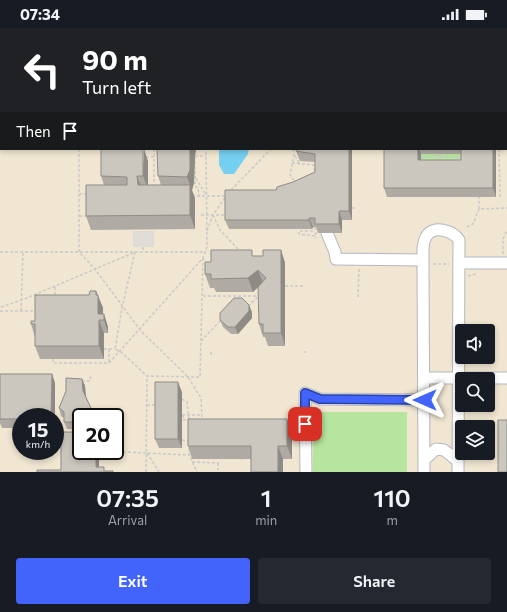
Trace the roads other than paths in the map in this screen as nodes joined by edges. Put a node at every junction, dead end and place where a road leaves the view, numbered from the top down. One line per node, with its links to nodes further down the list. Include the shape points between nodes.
1 (321, 232): 3 (street, via 335,252 336,259)
2 (505, 259): 4 (street)
3 (426, 262): 4 (street, via 424,239 428,234 441,230 455,234 459,240); 6 (street)
4 (456, 264): 5 (street)
5 (458, 372)
6 (425, 378): 7 (street); 10 (street)
7 (455, 378)
8 (495, 378): 9 (street)
9 (507, 378)
10 (425, 400): 12 (street); 14 (street, via 320,399 305,393)
11 (458, 412): 13 (street)
12 (424, 460): 13 (street, via 436,449 444,450); 15 (street)
13 (458, 467)
14 (306, 472)
15 (424, 472)

